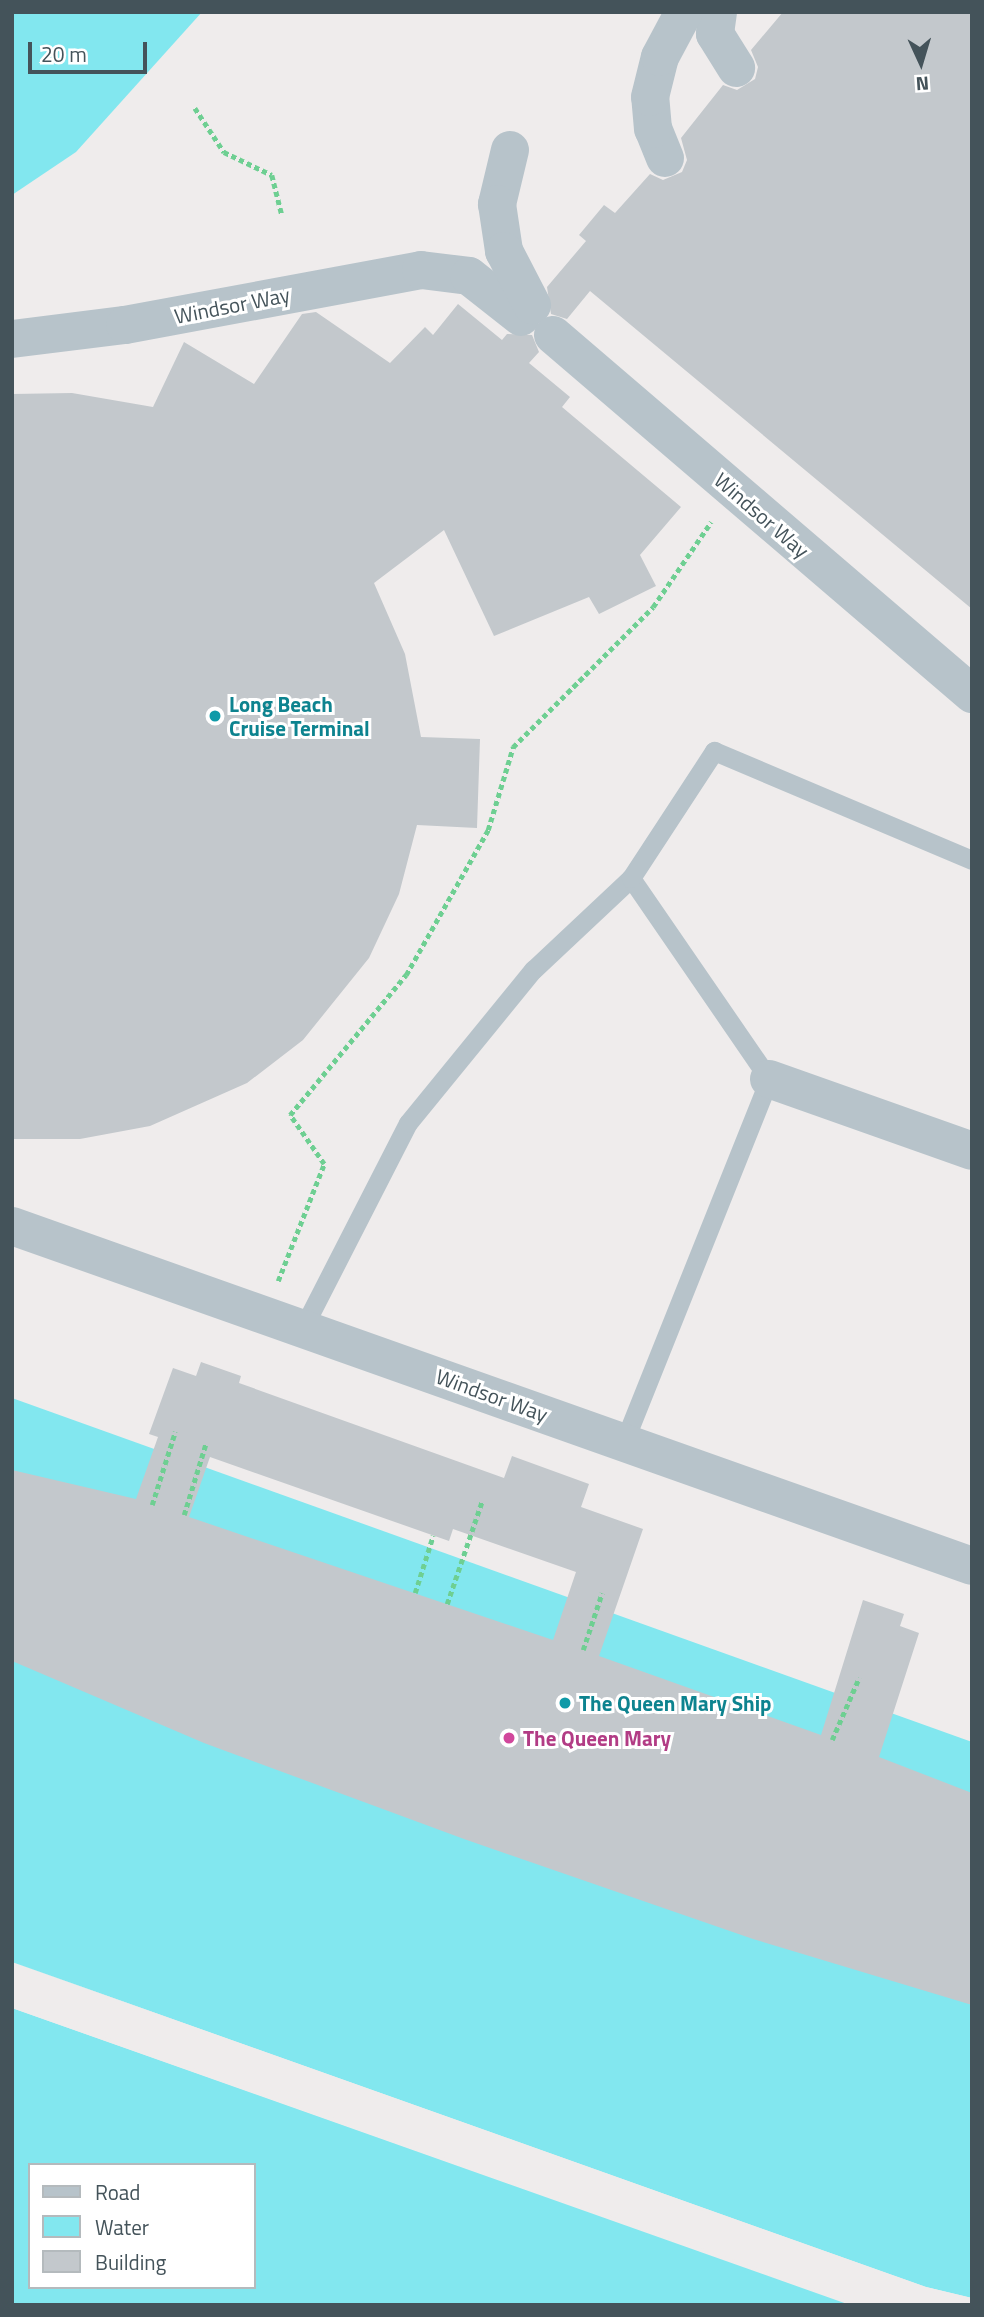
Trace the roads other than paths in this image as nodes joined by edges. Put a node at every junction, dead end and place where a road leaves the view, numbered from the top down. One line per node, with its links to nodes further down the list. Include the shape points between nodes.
1 (684, 12): 5 (street, via 660,57 650,97 653,129)
2 (718, 12): 3 (street, via 718,41)
3 (736, 68)
4 (510, 150): 6 (street, via 497,204 504,251)
5 (665, 158)
6 (536, 319): 7 (street, Windsor Way, via 469,276 421,270 125,325); 8 (street, Windsor Way)
7 (12, 339)
8 (972, 694)
9 (972, 860): 10 (lane, via 714,751)
10 (631, 878): 11 (lane); 14 (lane, via 533,970 408,1123)
11 (769, 1079): 12 (street); 15 (lane)
12 (972, 1151)
13 (12, 1226): 14 (street, Windsor Way)
14 (303, 1328): 15 (street, Windsor Way)
15 (624, 1442): 16 (street, Windsor Way)
16 (972, 1566)

